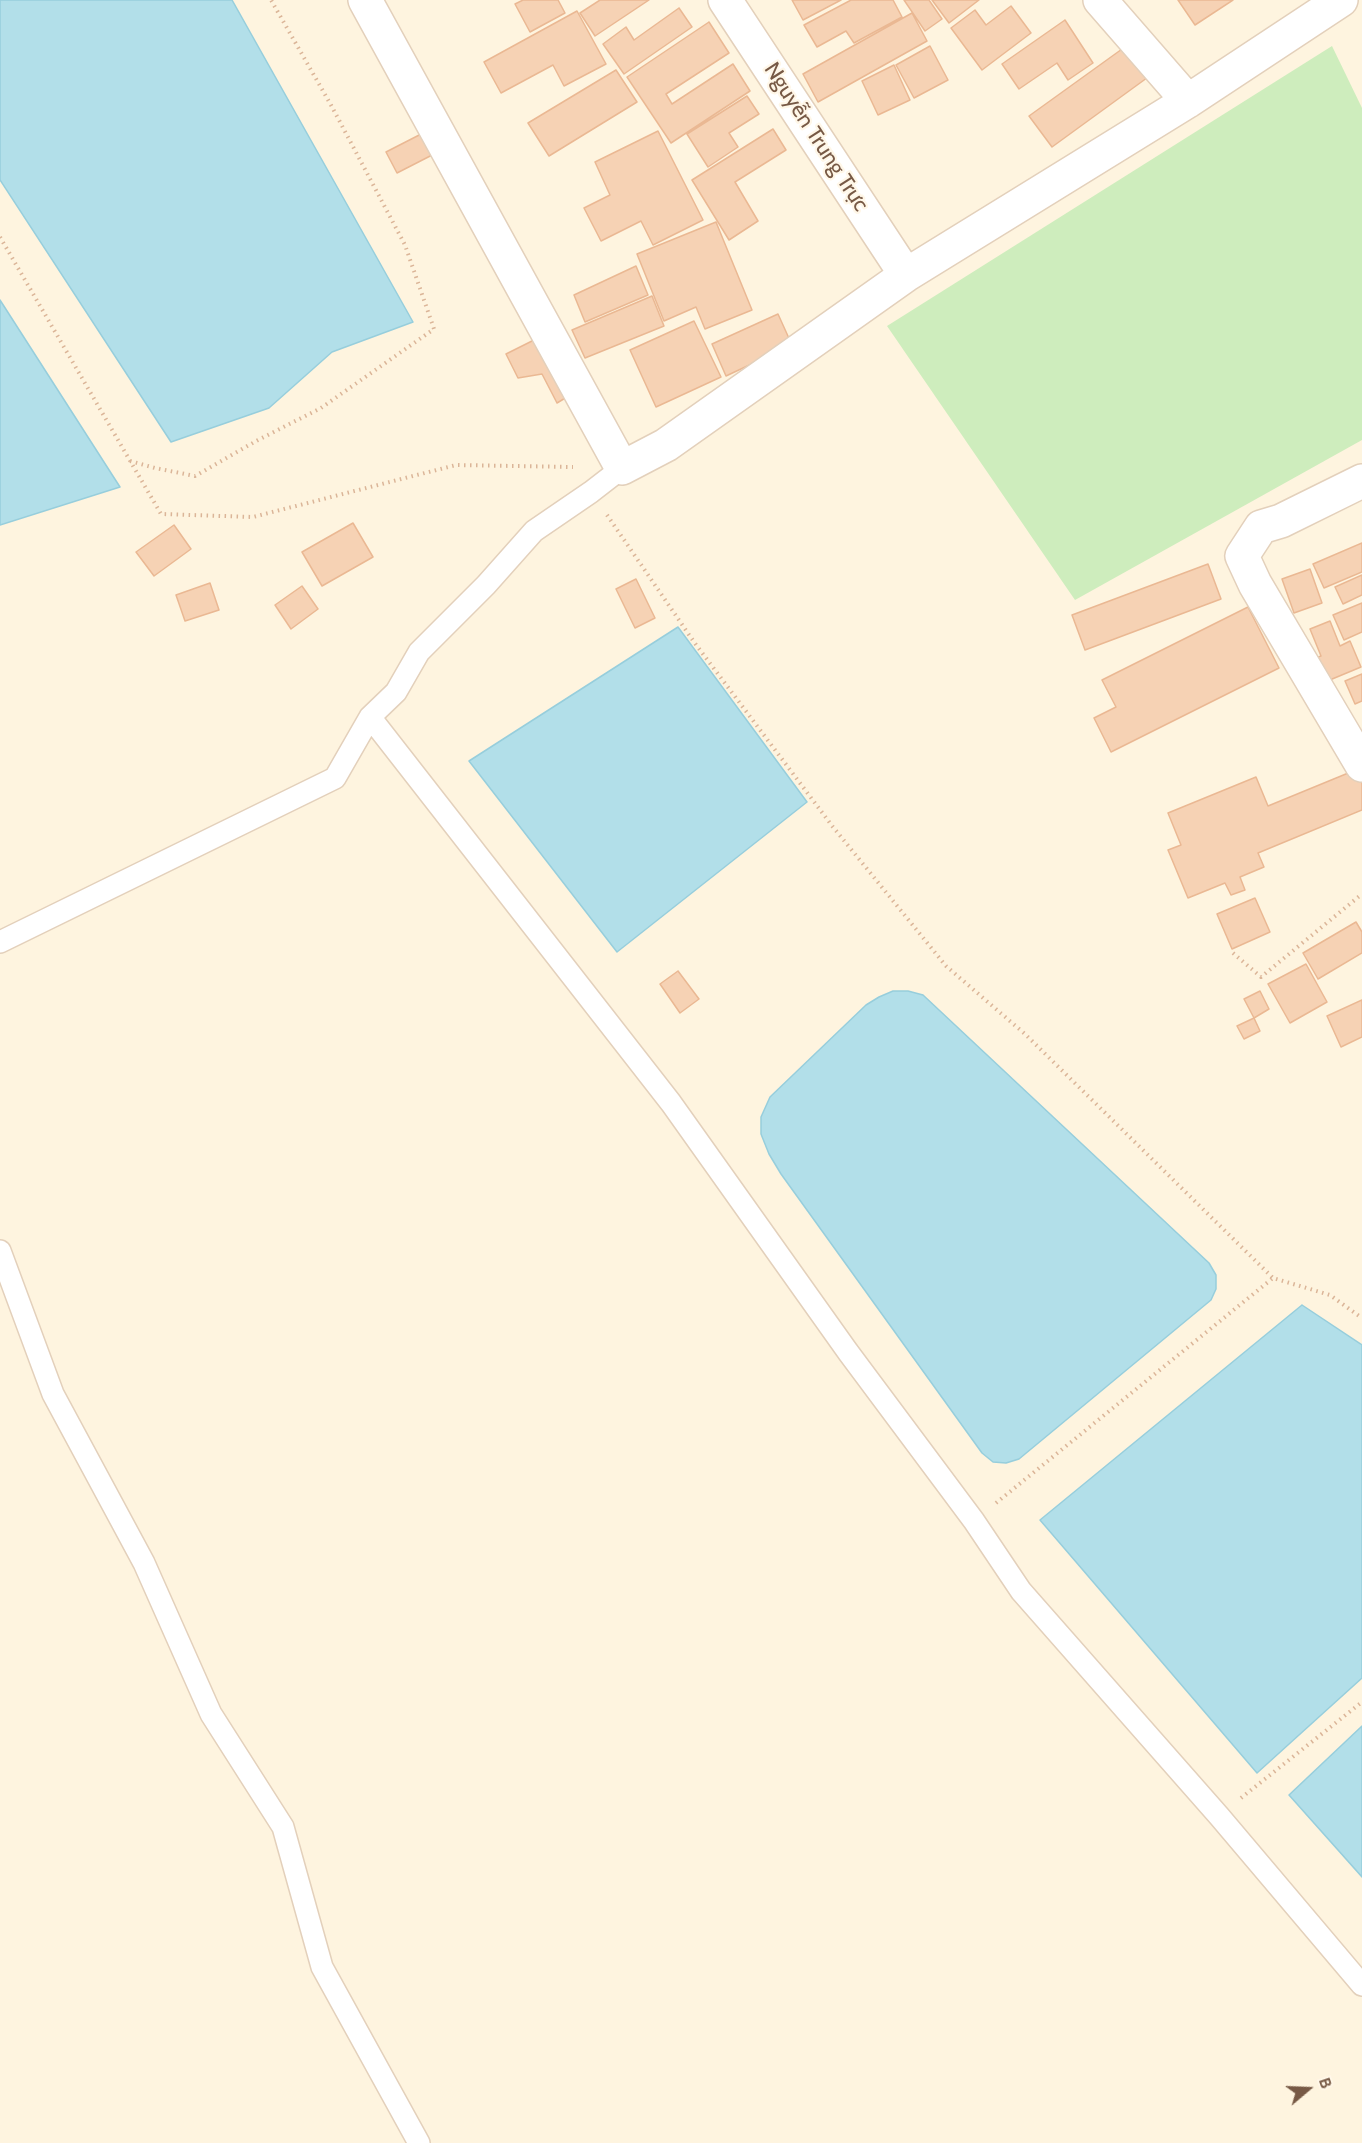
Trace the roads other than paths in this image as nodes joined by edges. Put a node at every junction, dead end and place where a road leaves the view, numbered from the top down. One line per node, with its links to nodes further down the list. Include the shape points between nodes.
1 (365, 0): 9 (street)
2 (725, 0): 8 (street, Nguyễn Trung Trực)
3 (1100, 0): 7 (street)
4 (1341, 0): 7 (street)
5 (1359, 0): 6 (street)
6 (1362, 6)
7 (1188, 101): 8 (street)
8 (906, 275): 9 (street, via 666,445)
9 (622, 468): 11 (lane, via 534,531 419,652 396,692)
10 (1362, 481): 12 (street, via 1261,527 1242,556)
11 (370, 717): 13 (lane, via 335,778); 15 (lane, via 671,1103 1021,1591)
12 (1362, 765)
13 (0, 942)
14 (0, 1251): 16 (lane, via 53,1394 144,1563 211,1714 283,1827 322,1967)
15 (1362, 1985)
16 (419, 2143)

